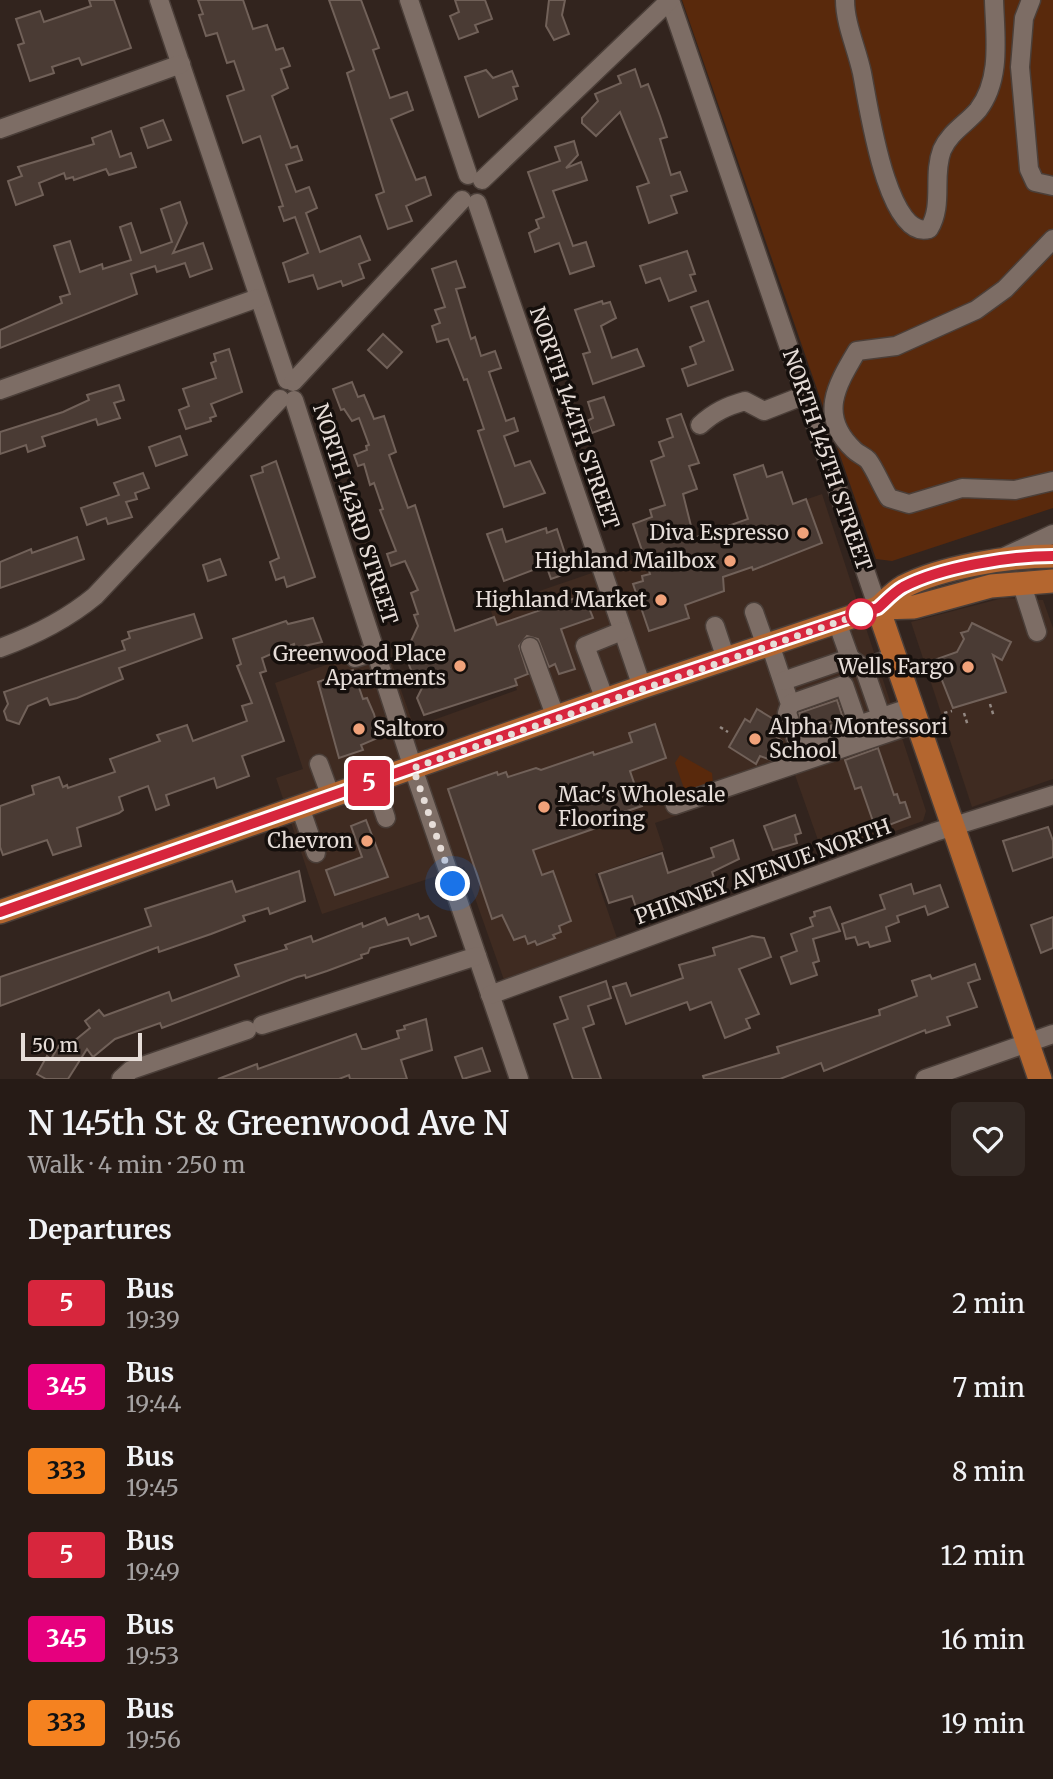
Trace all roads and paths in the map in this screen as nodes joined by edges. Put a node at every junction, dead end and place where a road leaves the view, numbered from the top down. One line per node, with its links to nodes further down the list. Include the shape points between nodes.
1 (159, 0): 7 (street)
2 (409, 0): 9 (street)
3 (670, 0): 9 (street); 16 (street, NORTH 145TH STREET)
4 (845, 0): 5 (street, via 879,159 896,205 912,228 920,231 929,229 936,219 936,176 942,151 951,135 977,111 993,82)
5 (994, 0)
6 (1031, 0): 10 (street, via 1024,18 1020,67 1029,169 1035,182)
7 (181, 64): 8 (street); 13 (street)
8 (0, 129)
9 (475, 178): 11 (street, via 485,193); 11 (street, via 458,185)
10 (1053, 186)
11 (470, 201): 14 (street); 29 (street, NORTH 144TH STREET)
12 (1053, 239): 19 (street, via 1005,289 976,310 896,346 857,351 835,392 832,410 837,428 853,450 868,460 889,498 909,504 962,488 1015,490)
13 (258, 299): 14 (street); 15 (street)
14 (290, 381): 17 (street, via 277,389)
15 (0, 390)
16 (805, 395): 18 (street, via 764,411 745,401 712,413); 25 (street, NORTH 145TH STREET, via 852,559)
17 (287, 399): 33 (street, via 95,596 70,617); 34 (street, NORTH 143RD STREET)
18 (700, 425)
19 (1053, 481)
20 (1053, 534): 22 (street)
21 (1053, 556): 22 (main road)
22 (998, 560): 25 (main road, via 902,587)
23 (1053, 581): 24 (main road)
24 (1021, 582): 25 (main road, via 914,607); 30 (street)
25 (878, 608): 27 (main road); 35 (main road, NORTH 145TH STREET)
26 (754, 612): 31 (street)
27 (837, 622): 31 (main road); 38 (street)
28 (715, 626): 37 (street)
29 (622, 631): 41 (street, NORTH 144TH STREET); 42 (street, via 586,646)
30 (1037, 632)
31 (768, 645): 37 (main road); 39 (street)
32 (530, 647): 51 (street)
33 (0, 648)
34 (375, 652): 36 (street); 57 (street, NORTH 143RD STREET)
35 (894, 657): 38 (street); 48 (main road, NORTH 145TH STREET)
36 (355, 658)
37 (726, 659): 41 (main road)
38 (850, 663): 39 (street); 40 (street); 49 (street)
39 (783, 681): 43 (street)
40 (844, 685): 43 (street); 52 (street)
41 (642, 687): 42 (main road)
42 (605, 700): 51 (main road)
43 (790, 704): 52 (street, via 788,713 799,745)
44 (990, 704): 50 (path)
45 (952, 711): 46 (path)
46 (944, 713)
47 (964, 713): 53 (path)
48 (914, 715): 49 (street); 61 (street); 64 (main road, NORTH 145TH STREET)
49 (881, 717): 52 (street)
50 (994, 717)
51 (556, 718): 57 (main road)
52 (858, 725)
53 (968, 726)
54 (720, 727): 55 (path)
55 (728, 732)
56 (319, 764): 60 (street)
57 (413, 768): 58 (main road); 67 (street, NORTH 143RD STREET, via 432,842)
58 (374, 782): 60 (main road); 63 (street)
59 (1053, 795): 64 (street, PHINNEY AVENUE NORTH)
60 (331, 797): 62 (main road)
61 (675, 805)
62 (300, 807): 65 (street); 66 (main road)
63 (386, 818)
64 (953, 826): 68 (street, PHINNEY AVENUE NORTH); 70 (main road, NORTH 145TH STREET)
65 (316, 853)
66 (0, 912)
67 (477, 956): 68 (street, NORTH 143RD STREET); 71 (street, via 131,1070)
68 (490, 995): 72 (street, NORTH 143RD STREET)
69 (1053, 1034): 70 (street)
70 (1027, 1043): 73 (street); 74 (main road, NORTH 145TH STREET)
71 (121, 1079)
72 (519, 1079)
73 (925, 1079)
74 (1040, 1079)

